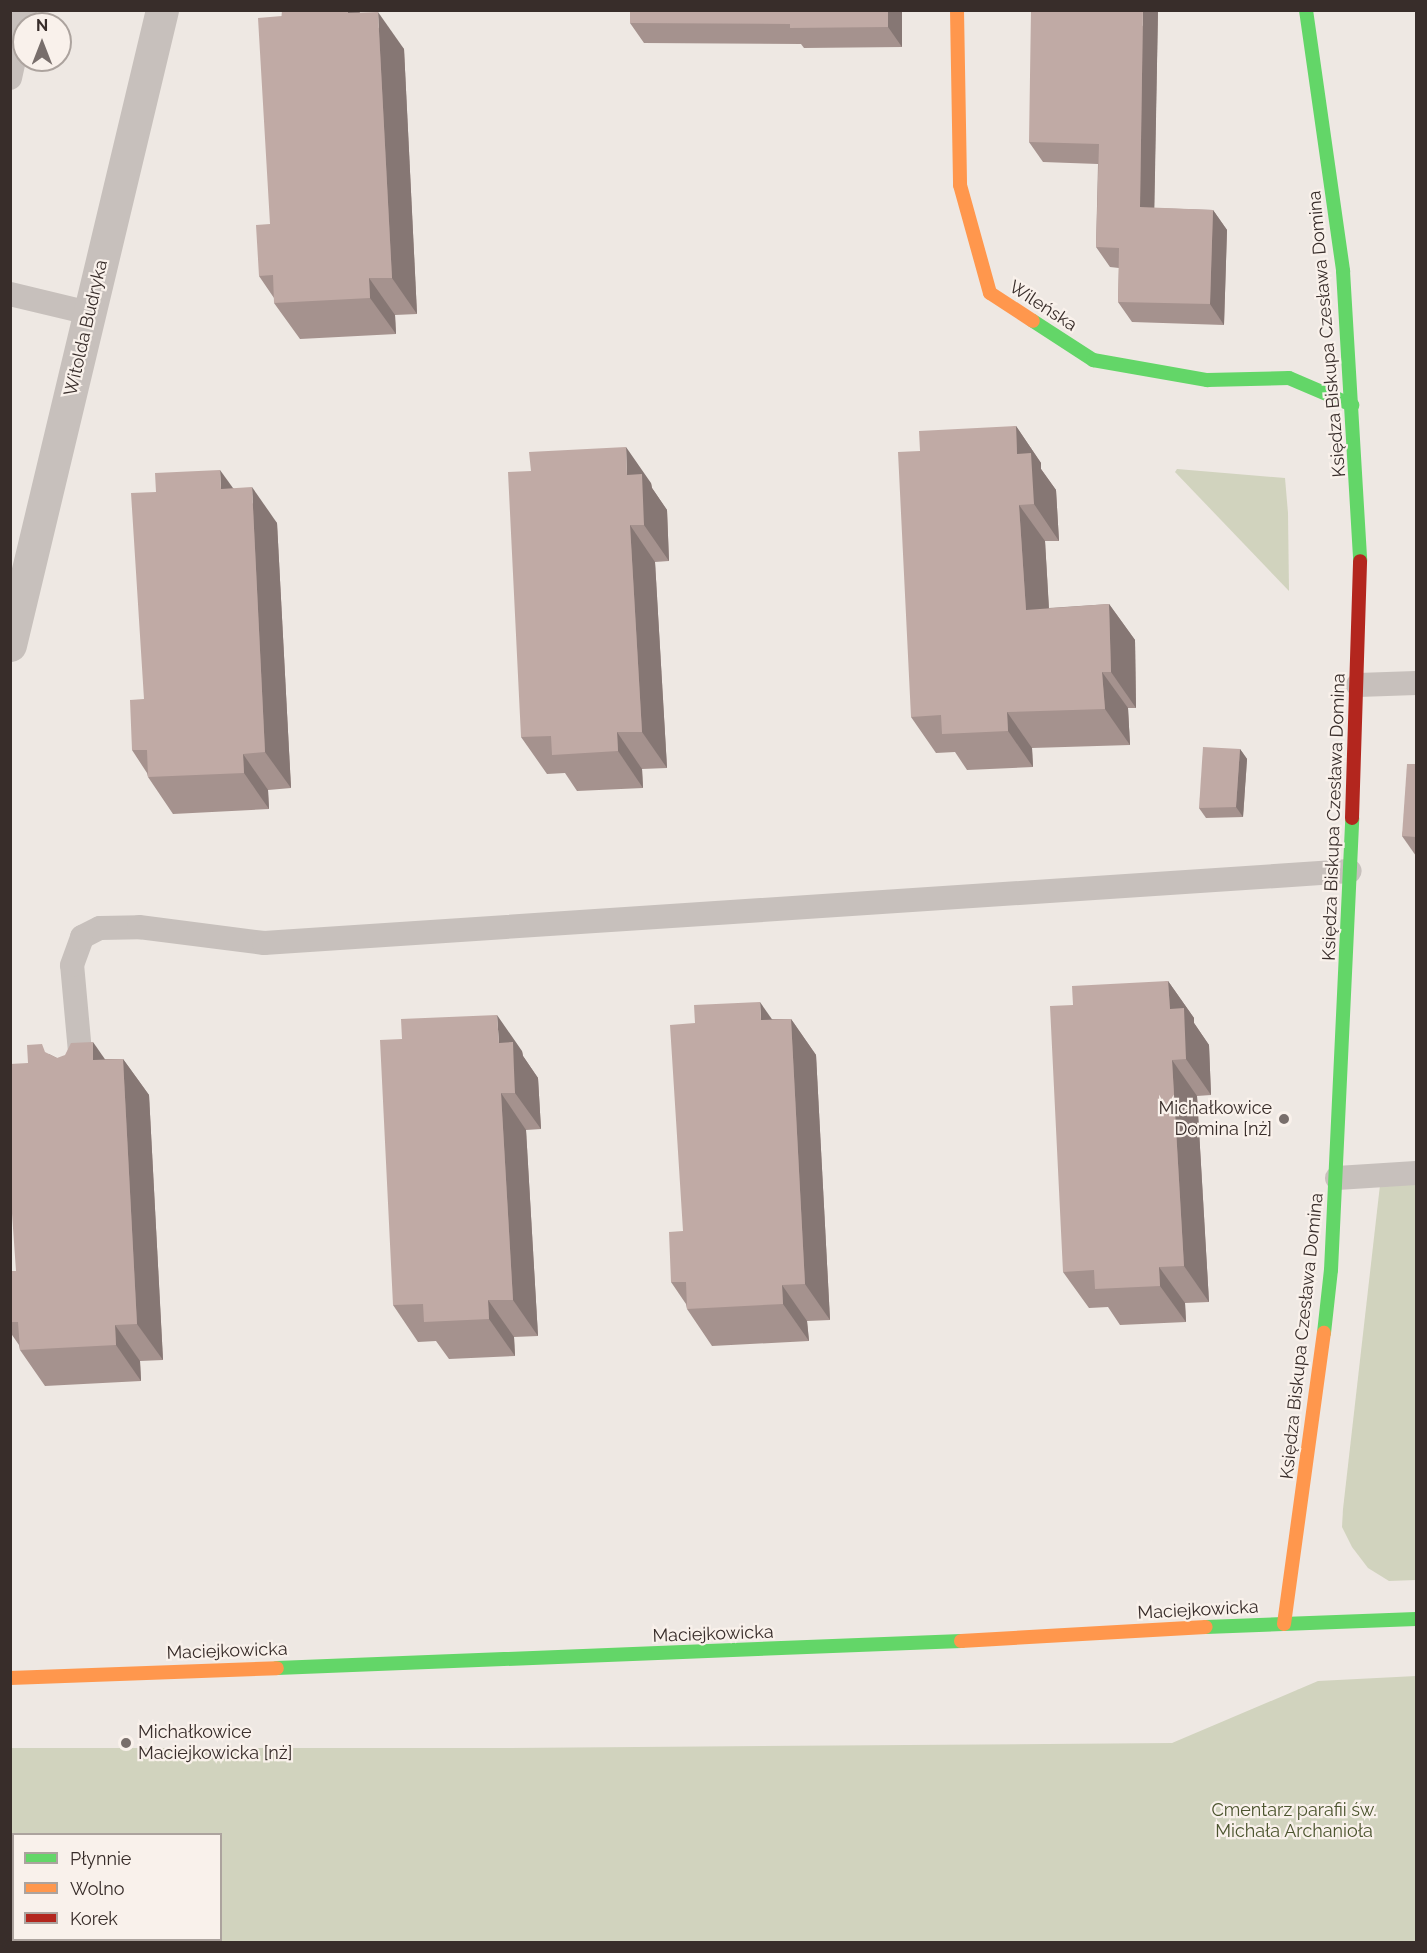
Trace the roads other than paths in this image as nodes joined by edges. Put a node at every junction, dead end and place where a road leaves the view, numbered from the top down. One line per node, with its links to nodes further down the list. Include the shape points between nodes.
1 (25, 10): 5 (lane)
2 (162, 10): 7 (street, Witolda Budryka)
3 (957, 10): 8 (street, Wileńska, via 960,185 990,293 1093,360 1207,380 1289,378)
4 (1306, 10): 8 (street, Księdza Biskupa Czesława Domina, via 1343,271)
5 (10, 78)
6 (10, 294): 7 (lane)
7 (89, 313): 9 (street, Witolda Budryka)
8 (1352, 405): 12 (street, Księdza Biskupa Czesława Domina, via 1360,534)
9 (14, 610): 10 (street, Witolda Budryka)
10 (10, 645)
11 (1416, 683): 12 (lane)
12 (1358, 685): 13 (street, Księdza Biskupa Czesława Domina)
13 (1350, 871): 14 (lane, via 264,943 140,927 100,928 82,937 72,965); 16 (street, Księdza Biskupa Czesława Domina)
14 (82, 1080)
15 (1416, 1173): 16 (lane)
16 (1337, 1178): 18 (street, Księdza Biskupa Czesława Domina, via 1318,1386)
17 (1416, 1619): 18 (street, Maciejkowicka)
18 (1284, 1624): 19 (street, Maciejkowicka, via 825,1648)
19 (10, 1678)

